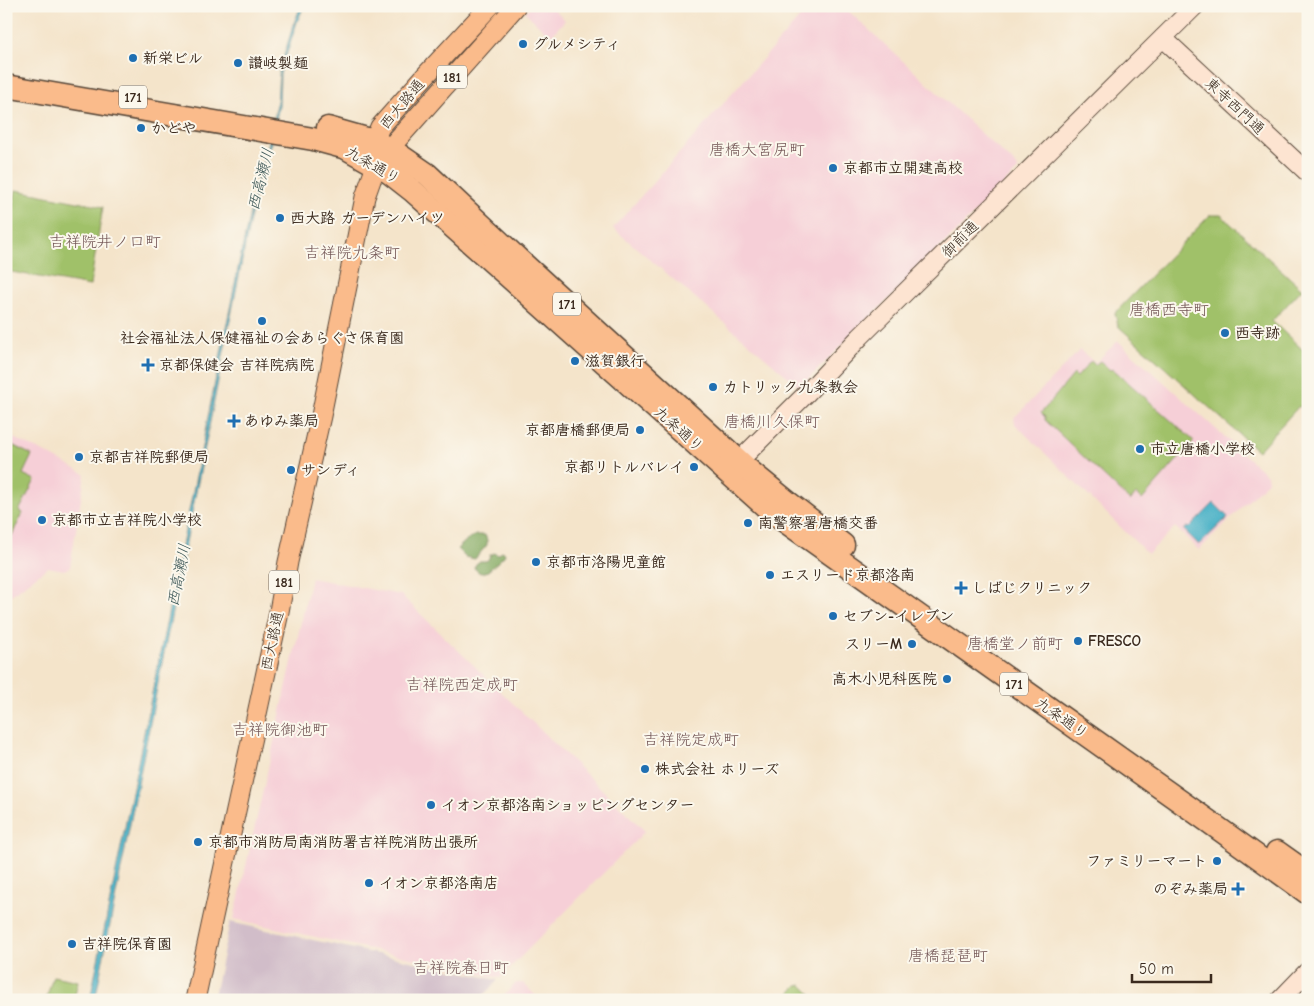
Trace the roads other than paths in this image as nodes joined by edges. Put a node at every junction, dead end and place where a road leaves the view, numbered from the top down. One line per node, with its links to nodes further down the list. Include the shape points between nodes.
1 (490, 6): 8 (main road, 西大路通 / 181, via 380,127)
2 (516, 6): 8 (main road, 西大路通 / 181, via 396,141)
3 (1195, 6): 4 (street, 御前通)
4 (1163, 38): 9 (street, 東寺西門通); 10 (street, 御前通)
5 (6, 75): 7 (highway, 九条通り / 171)
6 (6, 86): 7 (highway, 九条通り / 171)
7 (268, 125): 8 (highway, 九条通り / 171, via 334,129)
8 (381, 152): 10 (highway, 九条通り / 171, via 390,173); 14 (main road, 西大路通 / 181, via 365,197)
9 (1308, 173)
10 (732, 466): 11 (highway, 九条通り / 171, via 790,504 870,565); 12 (highway, 九条通り / 171, via 772,512)
11 (1308, 874)
12 (1308, 893)
13 (1308, 971): 15 (street)
14 (195, 1000)
15 (1280, 1000)

